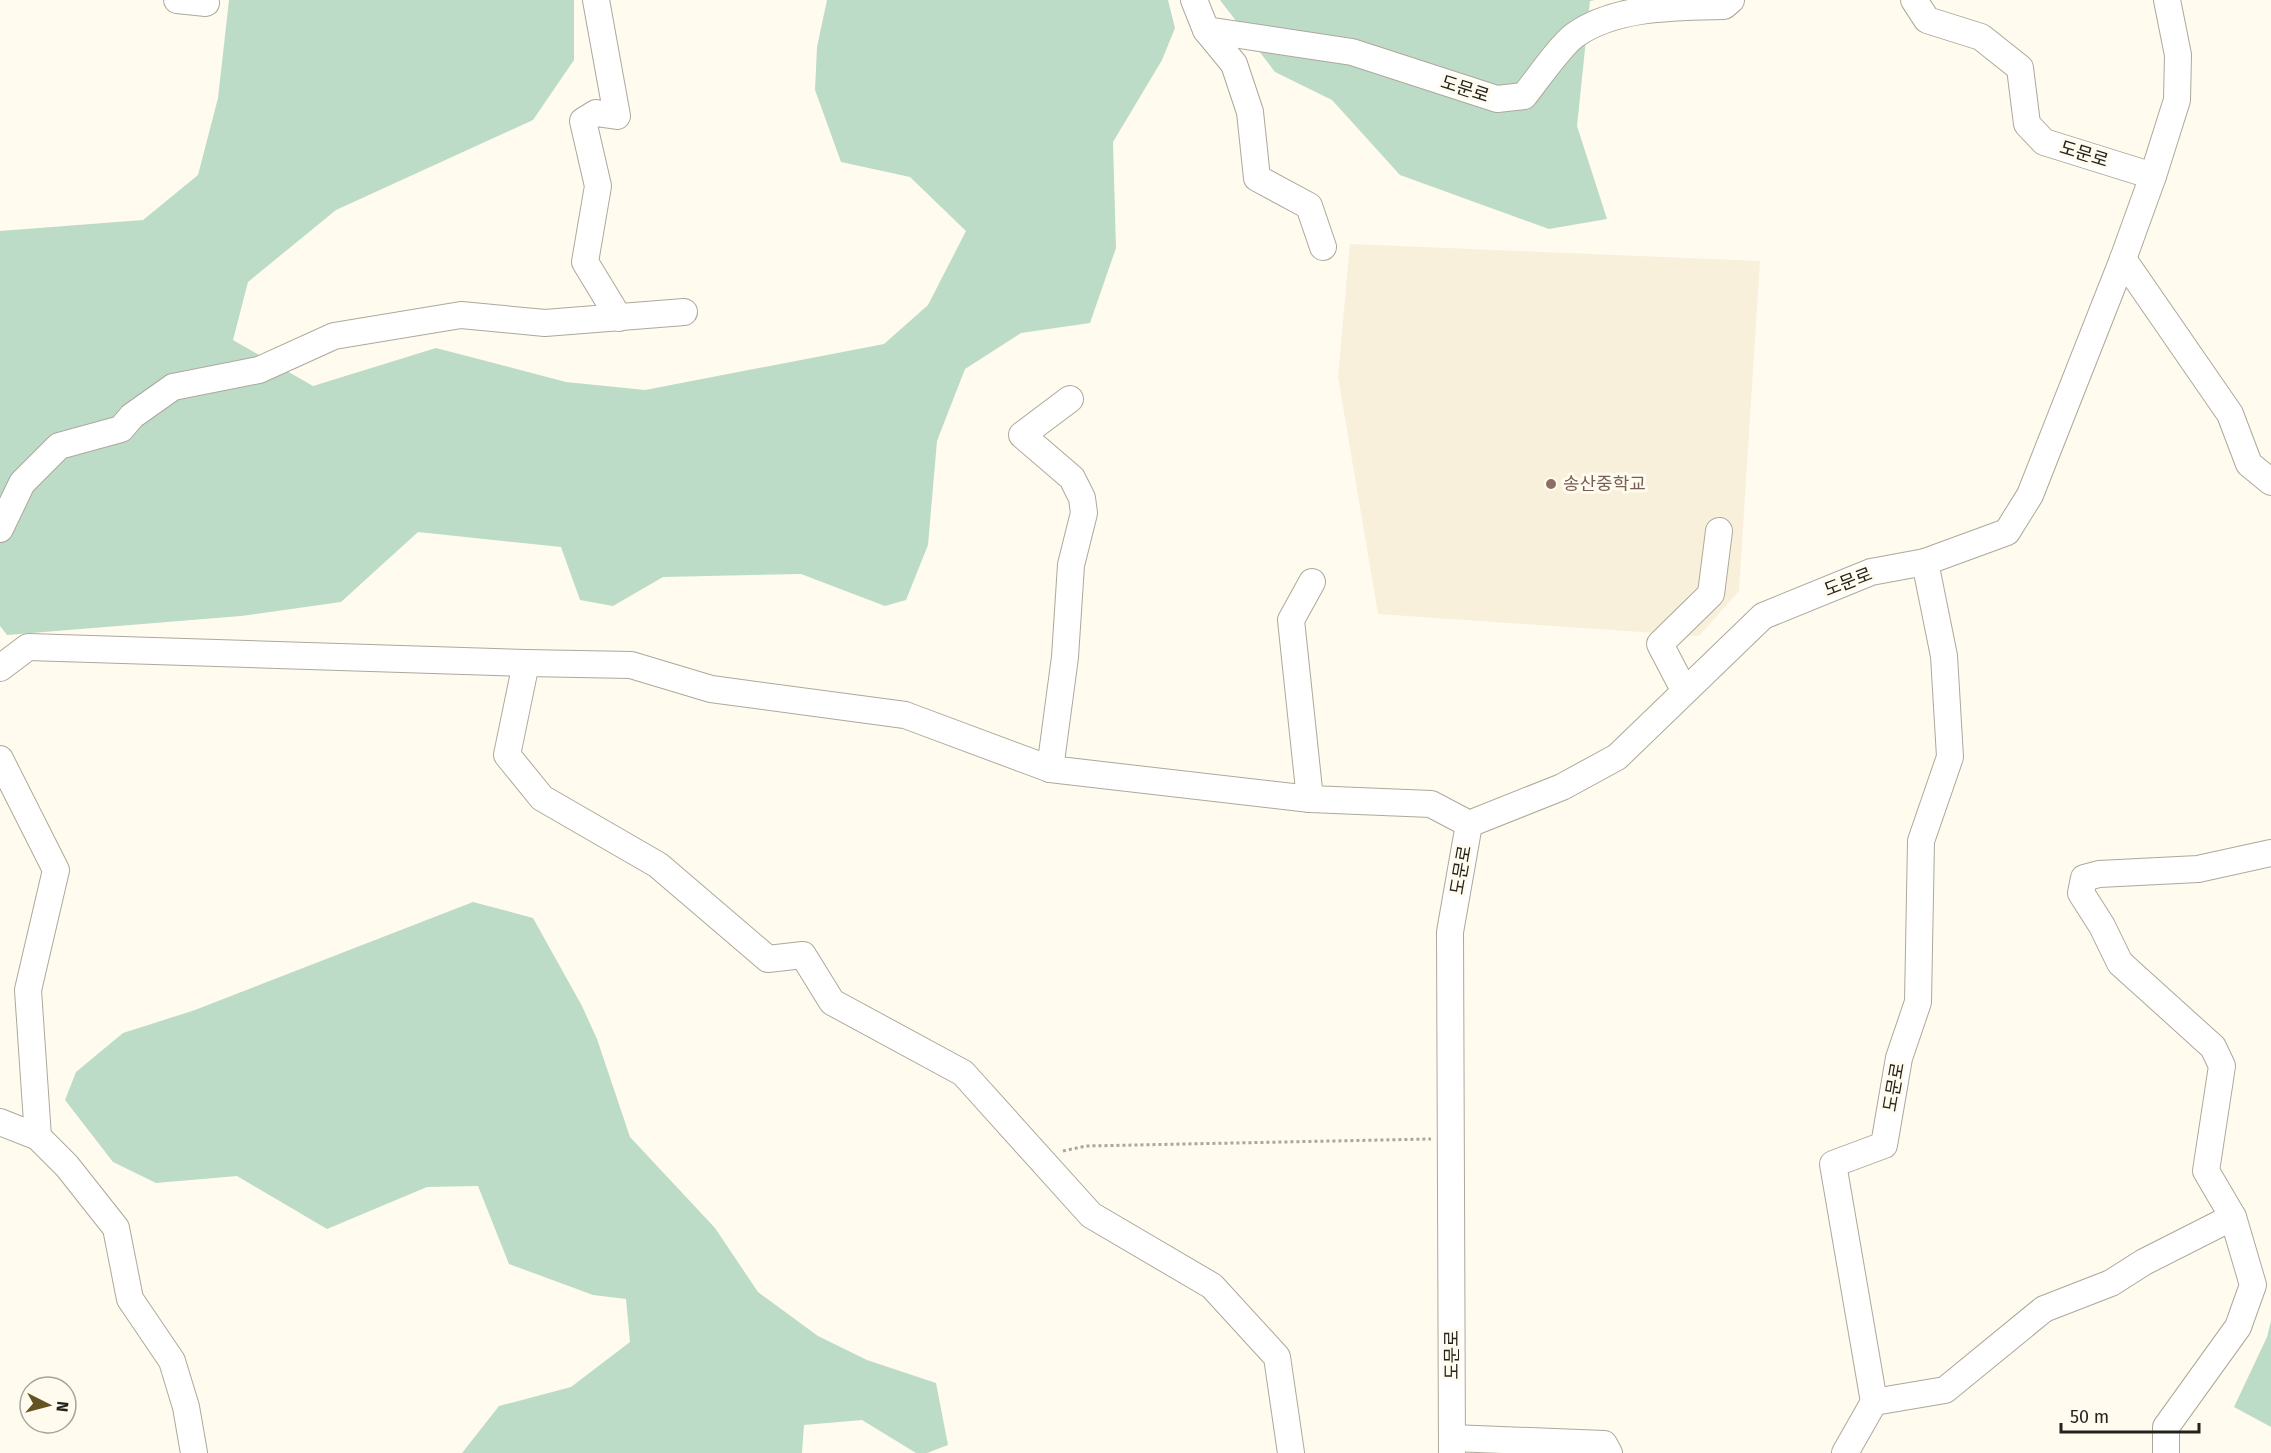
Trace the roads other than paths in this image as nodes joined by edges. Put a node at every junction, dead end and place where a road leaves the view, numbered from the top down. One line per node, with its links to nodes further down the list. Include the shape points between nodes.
1 (177, 0): 7 (street)
2 (596, 0): 13 (street, via 617,116 596,113 583,121 598,186 585,262)
3 (1194, 0): 8 (street)
4 (1731, 0): 8 (street, 도문로, via 1724,6 1618,15 1575,36 1524,96 1497,99 1352,52)
5 (1914, 0): 9 (street, 도문로, via 1927,20 1981,37 2020,68 2027,124 2044,142)
6 (2167, 0): 9 (street, 도문로, via 2178,55 2177,100)
7 (206, 3)
8 (1206, 30): 10 (street, via 1234,64 1250,112 1257,178 1309,206)
9 (2153, 176): 11 (street, 도문로)
10 (1323, 247)
11 (2123, 259): 15 (street, via 2230,414 2249,464); 18 (street, 도문로, via 2030,495 2007,532)
12 (684, 312): 13 (street)
13 (619, 318): 16 (street, via 545,323 461,315 334,336 259,370 173,387 132,416 122,429 59,446 22,483)
14 (1070, 399): 24 (street, via 1022,435 1072,478 1084,513 1071,566 1065,657)
15 (2271, 482)
16 (0, 529)
17 (1719, 531): 22 (street, via 1711,594 1660,644)
18 (1925, 562): 22 (street, 도문로, via 1871,572 1763,616); 31 (street, 도문로, via 1944,656 1950,757 1921,841 1918,1002 1899,1058 1884,1145 1833,1164)
19 (1312, 582): 25 (street, via 1291,620)
20 (526, 663): 21 (street, via 28,647); 24 (street, via 631,665 711,689 905,715); 34 (street, via 507,755 542,798 658,865 768,959 803,955 832,1002 963,1073 1091,1215 1212,1286 1277,1357)
21 (0, 668)
22 (1684, 690): 26 (street, 도문로, via 1617,757 1562,787)
23 (0, 759): 29 (street, via 56,870 28,990)
24 (1050, 769): 25 (street)
25 (1310, 799): 26 (street, via 1431,804)
26 (1469, 824): 32 (street, 도문로, via 1450,932)
27 (2271, 853): 30 (street, via 2198,869 2099,874 2084,878 2081,893 2120,963 2213,1047 2222,1066 2206,1171)
28 (0, 1122): 29 (street)
29 (38, 1137): 33 (street, via 67,1166 116,1228 130,1299 171,1361 186,1407)
30 (2233, 1217): 31 (street, via 2111,1283 2044,1309 1945,1390); 37 (street, via 2253,1284 2238,1327 2166,1427)
31 (1874, 1402): 36 (street)
32 (1452, 1446): 35 (street, via 1604,1443)
33 (194, 1453)
34 (1291, 1453)
35 (1609, 1453)
36 (1845, 1453)
37 (2166, 1453)

